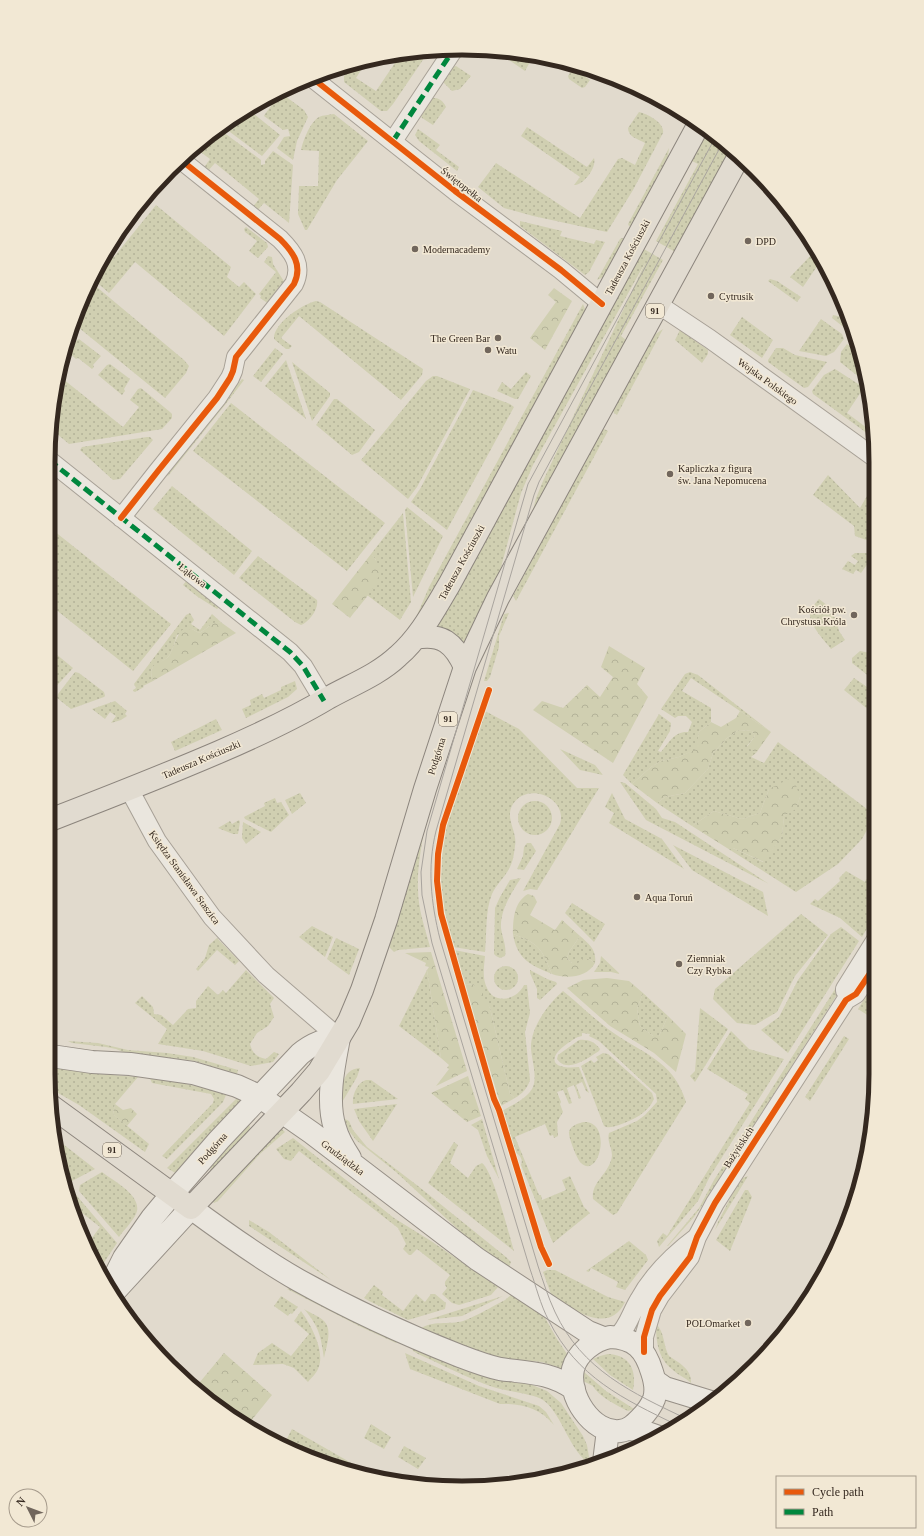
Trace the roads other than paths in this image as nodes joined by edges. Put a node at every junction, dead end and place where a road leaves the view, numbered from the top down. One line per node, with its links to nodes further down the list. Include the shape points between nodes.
1 (450, 55): 4 (street)
2 (317, 82): 4 (street, Świętopełka)
3 (696, 129): 7 (main road, Tadeusza Kościuszki)
4 (393, 141): 7 (street, Świętopełka)
5 (736, 162): 8 (main road, 91)
6 (186, 164): 11 (street, via 280,239 296,258 297,277 236,357 230,378 217,398)
7 (602, 304): 12 (main road, Tadeusza Kościuszki, via 449,585)
8 (659, 305): 9 (street, Wojska Polskiego); 13 (main road, Podgórna / 91, via 494,604)
9 (869, 453)
10 (55, 465): 11 (street, Łąkowa)
11 (121, 518): 14 (street, Łąkowa, via 290,652 303,666)
12 (415, 638): 13 (main road, via 426,636 452,645); 14 (main road, Tadeusza Kościuszki, via 393,661)
13 (465, 667): 20 (main road, Podgórna / 91, via 386,920 355,1006)
14 (324, 701): 15 (main road, Tadeusza Kościuszki, via 255,736)
15 (129, 789): 16 (main road, Tadeusza Kościuszki); 20 (street, Księdza Stanisława Staszica, via 157,841 212,917 266,974)
16 (55, 818)
17 (869, 951): 19 (street, Bażyńskich, via 845,989)
18 (869, 975): 19 (street, Bażyńskich, via 856,994)
19 (846, 1000): 28 (street, Bażyńskich, via 736,1168)
20 (339, 1038): 22 (main road, Podgórna, via 328,1038 310,1046); 24 (main road, Podgórna / 91, via 319,1071); 25 (main road, via 334,1061 331,1109 338,1137)
21 (55, 1057): 22 (main road, Grudziądzka, via 193,1073 237,1086)
22 (259, 1096): 24 (main road, Grudziądzka); 26 (main road, Podgórna)
23 (57, 1109): 26 (main road, 91)
24 (283, 1112): 25 (main road, Grudziądzka); 27 (main road, Podgórna / 91)
25 (355, 1166): 31 (main road, Grudziądzka, via 477,1259 582,1329)
26 (172, 1194): 27 (main road, 91); 29 (main road, Podgórna, via 124,1258)
27 (191, 1208): 30 (main road, Podgórna); 34 (main road, via 298,1280 392,1328 482,1364 499,1369 547,1375)
28 (697, 1237): 31 (street, Bażyńskich, via 666,1262 638,1301 627,1325); 32 (street, Bażyńskich, via 688,1261 652,1310 644,1337)
29 (112, 1281)
30 (117, 1289)
31 (610, 1338): 32 (main road, via 632,1342); 34 (main road, via 588,1347 576,1360 572,1371)
32 (644, 1352): 33 (main road)
33 (655, 1381): 35 (main road, via 665,1388); 36 (main road, via 655,1398 648,1411)
34 (574, 1389): 37 (main road, via 585,1414)
35 (706, 1400)
36 (629, 1429): 37 (main road, via 615,1432); 38 (main road)
37 (608, 1430): 39 (main road)
38 (652, 1434)
39 (605, 1455)

